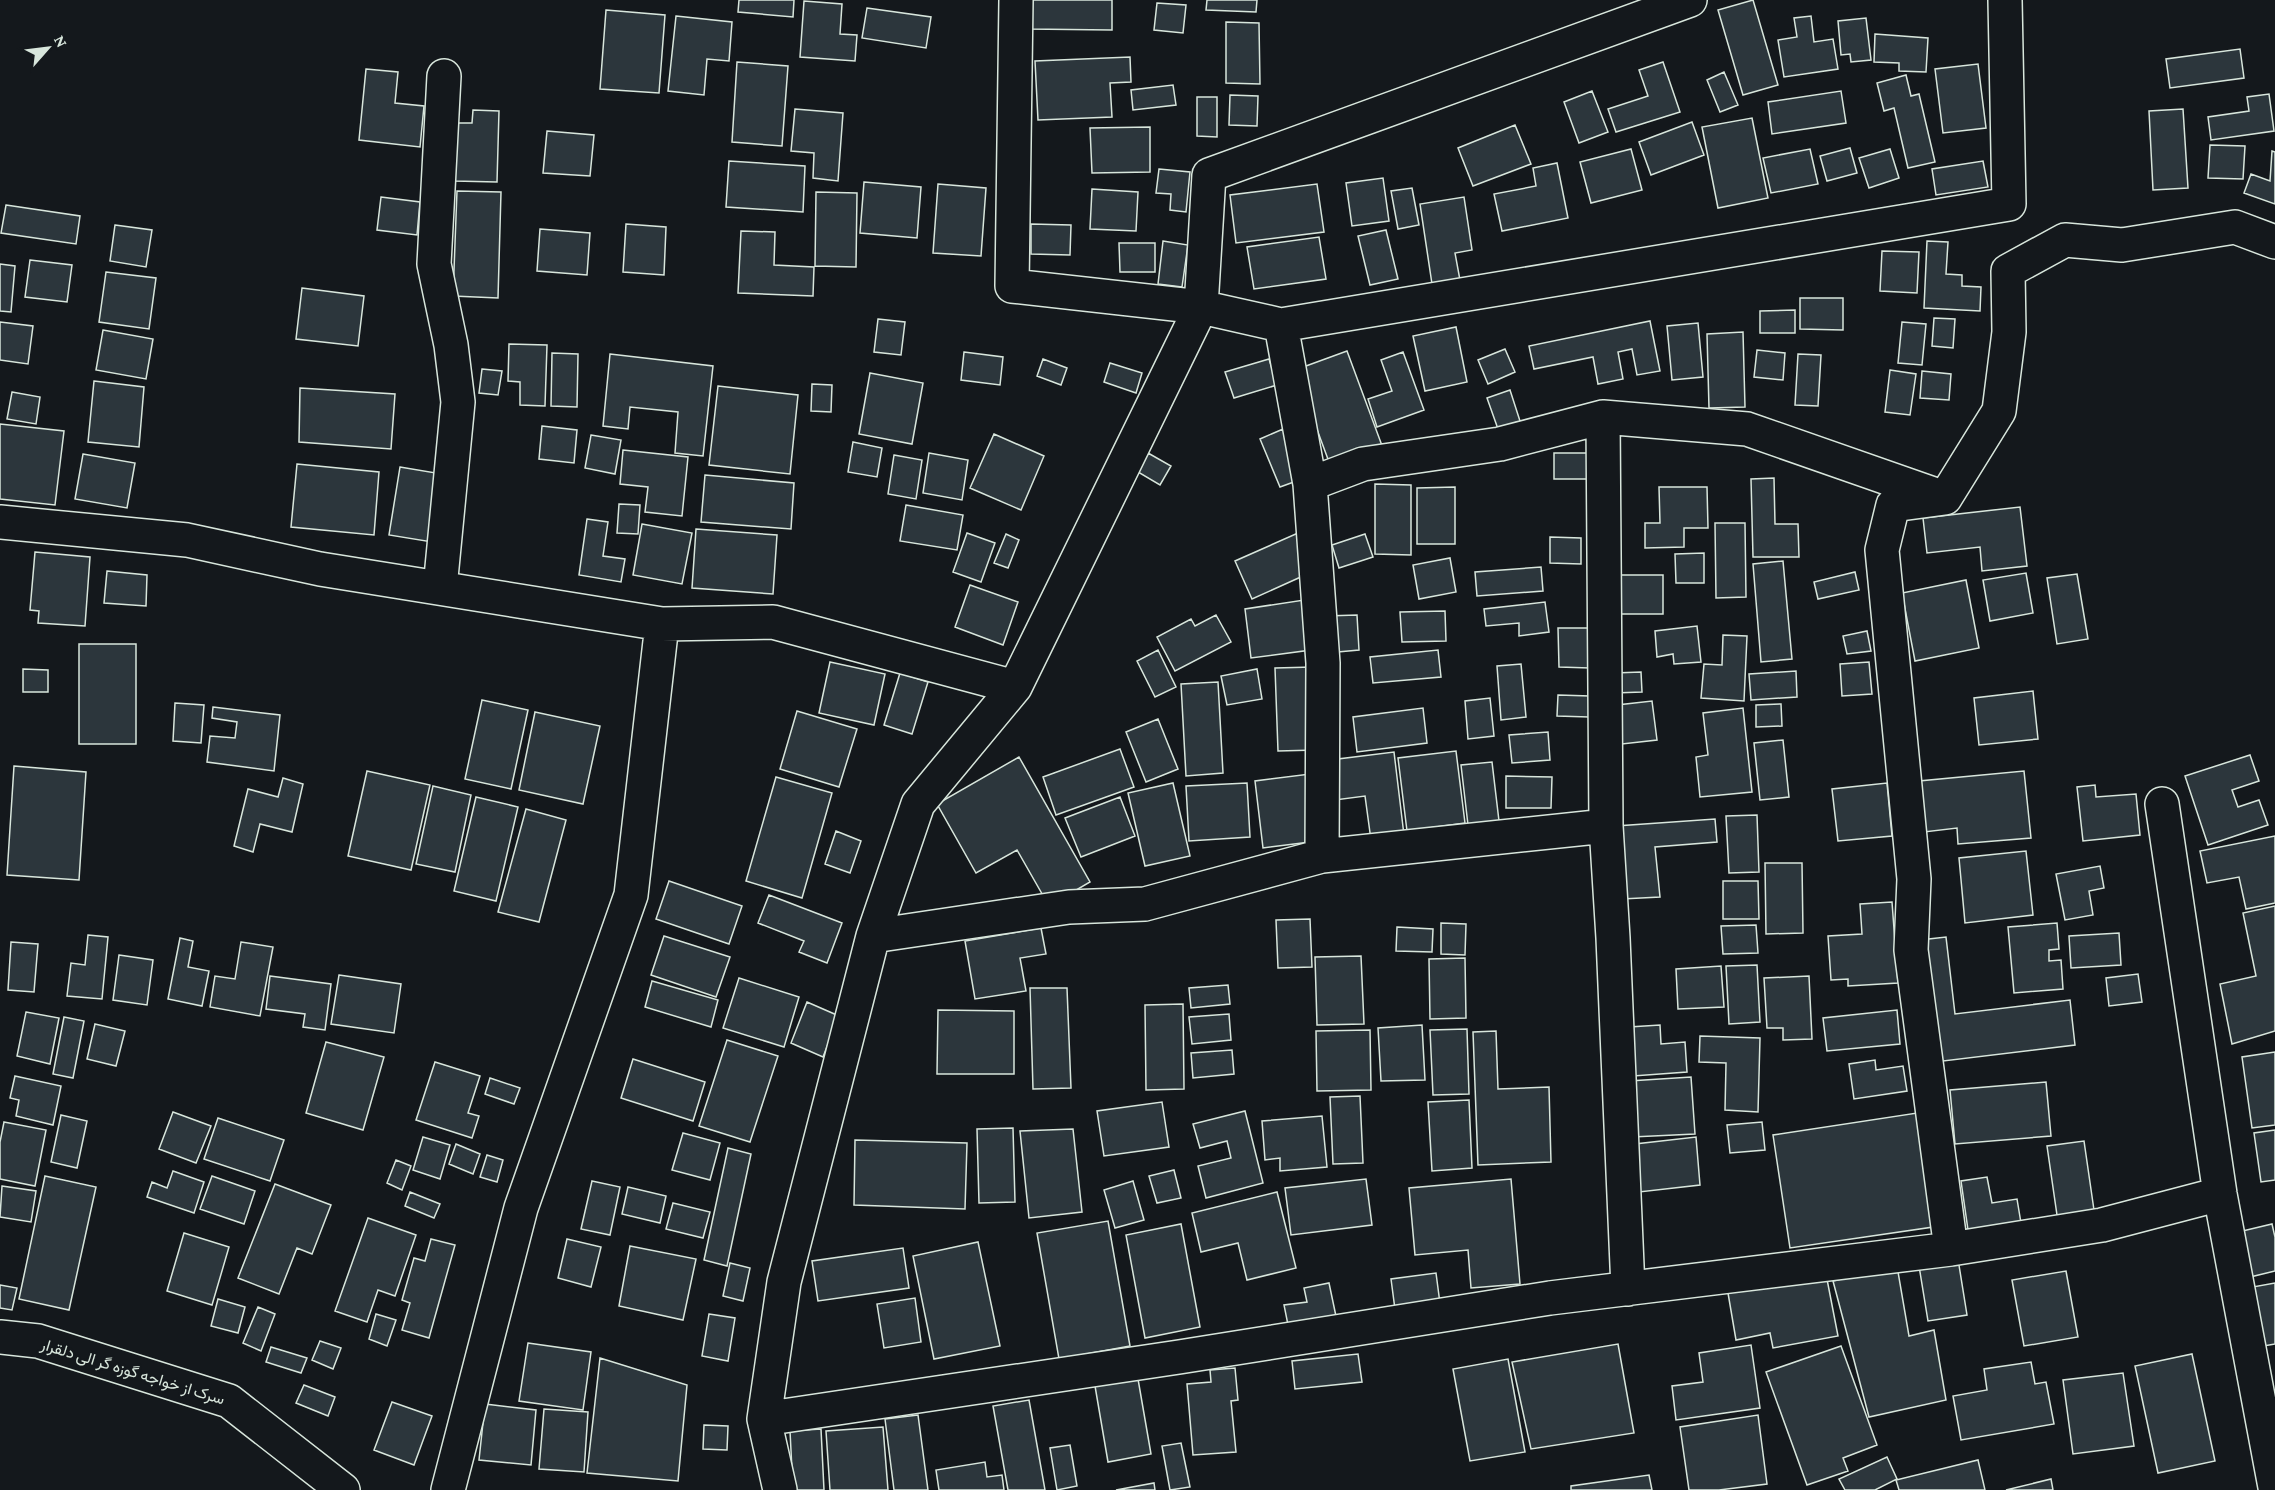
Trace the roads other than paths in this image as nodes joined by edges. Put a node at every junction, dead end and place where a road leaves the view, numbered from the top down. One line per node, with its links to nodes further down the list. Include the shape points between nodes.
1 (1017, 0): 6 (street, via 1012,286)
2 (1690, 0): 6 (street, via 1209,175)
3 (2005, 0): 7 (street, via 2009,204)
4 (444, 76): 12 (street, via 434,264 458,402)
5 (2275, 242): 10 (street, via 2235,227 2122,245 2065,240 2008,271 2009,332 1999,411)
6 (1201, 307): 7 (street); 14 (street)
7 (1281, 325): 9 (street)
8 (1603, 417): 9 (street, via 1500,444 1363,464); 10 (street, via 1747,429); 16 (street)
9 (1310, 484): 17 (street, via 1323,663)
10 (1945, 498): 20 (street, via 1893,505 1882,550 1914,879 1911,950)
11 (0, 522): 12 (street, via 187,540 320,569)
12 (440, 588): 13 (street)
13 (662, 624): 14 (street, via 773,622); 26 (street, via 631,895 521,1208)
14 (1015, 687): 18 (street, via 918,804)
15 (2162, 804): 19 (street)
16 (1606, 826): 17 (street); 21 (street)
17 (1322, 856): 18 (street, via 1145,904 1069,907)
18 (873, 936): 23 (street, via 784,1282)
19 (2220, 1194): 20 (street, via 2102,1225); 24 (street)
20 (1951, 1249): 21 (street)
21 (1628, 1289): 23 (street)
22 (0, 1337): 25 (street, سرک از خواجه گوزه گر الی دلقرار, via 38,1341 229,1401)
23 (764, 1419): 27 (street)
24 (2275, 1487)
25 (343, 1490)
26 (448, 1490)
27 (780, 1490)

